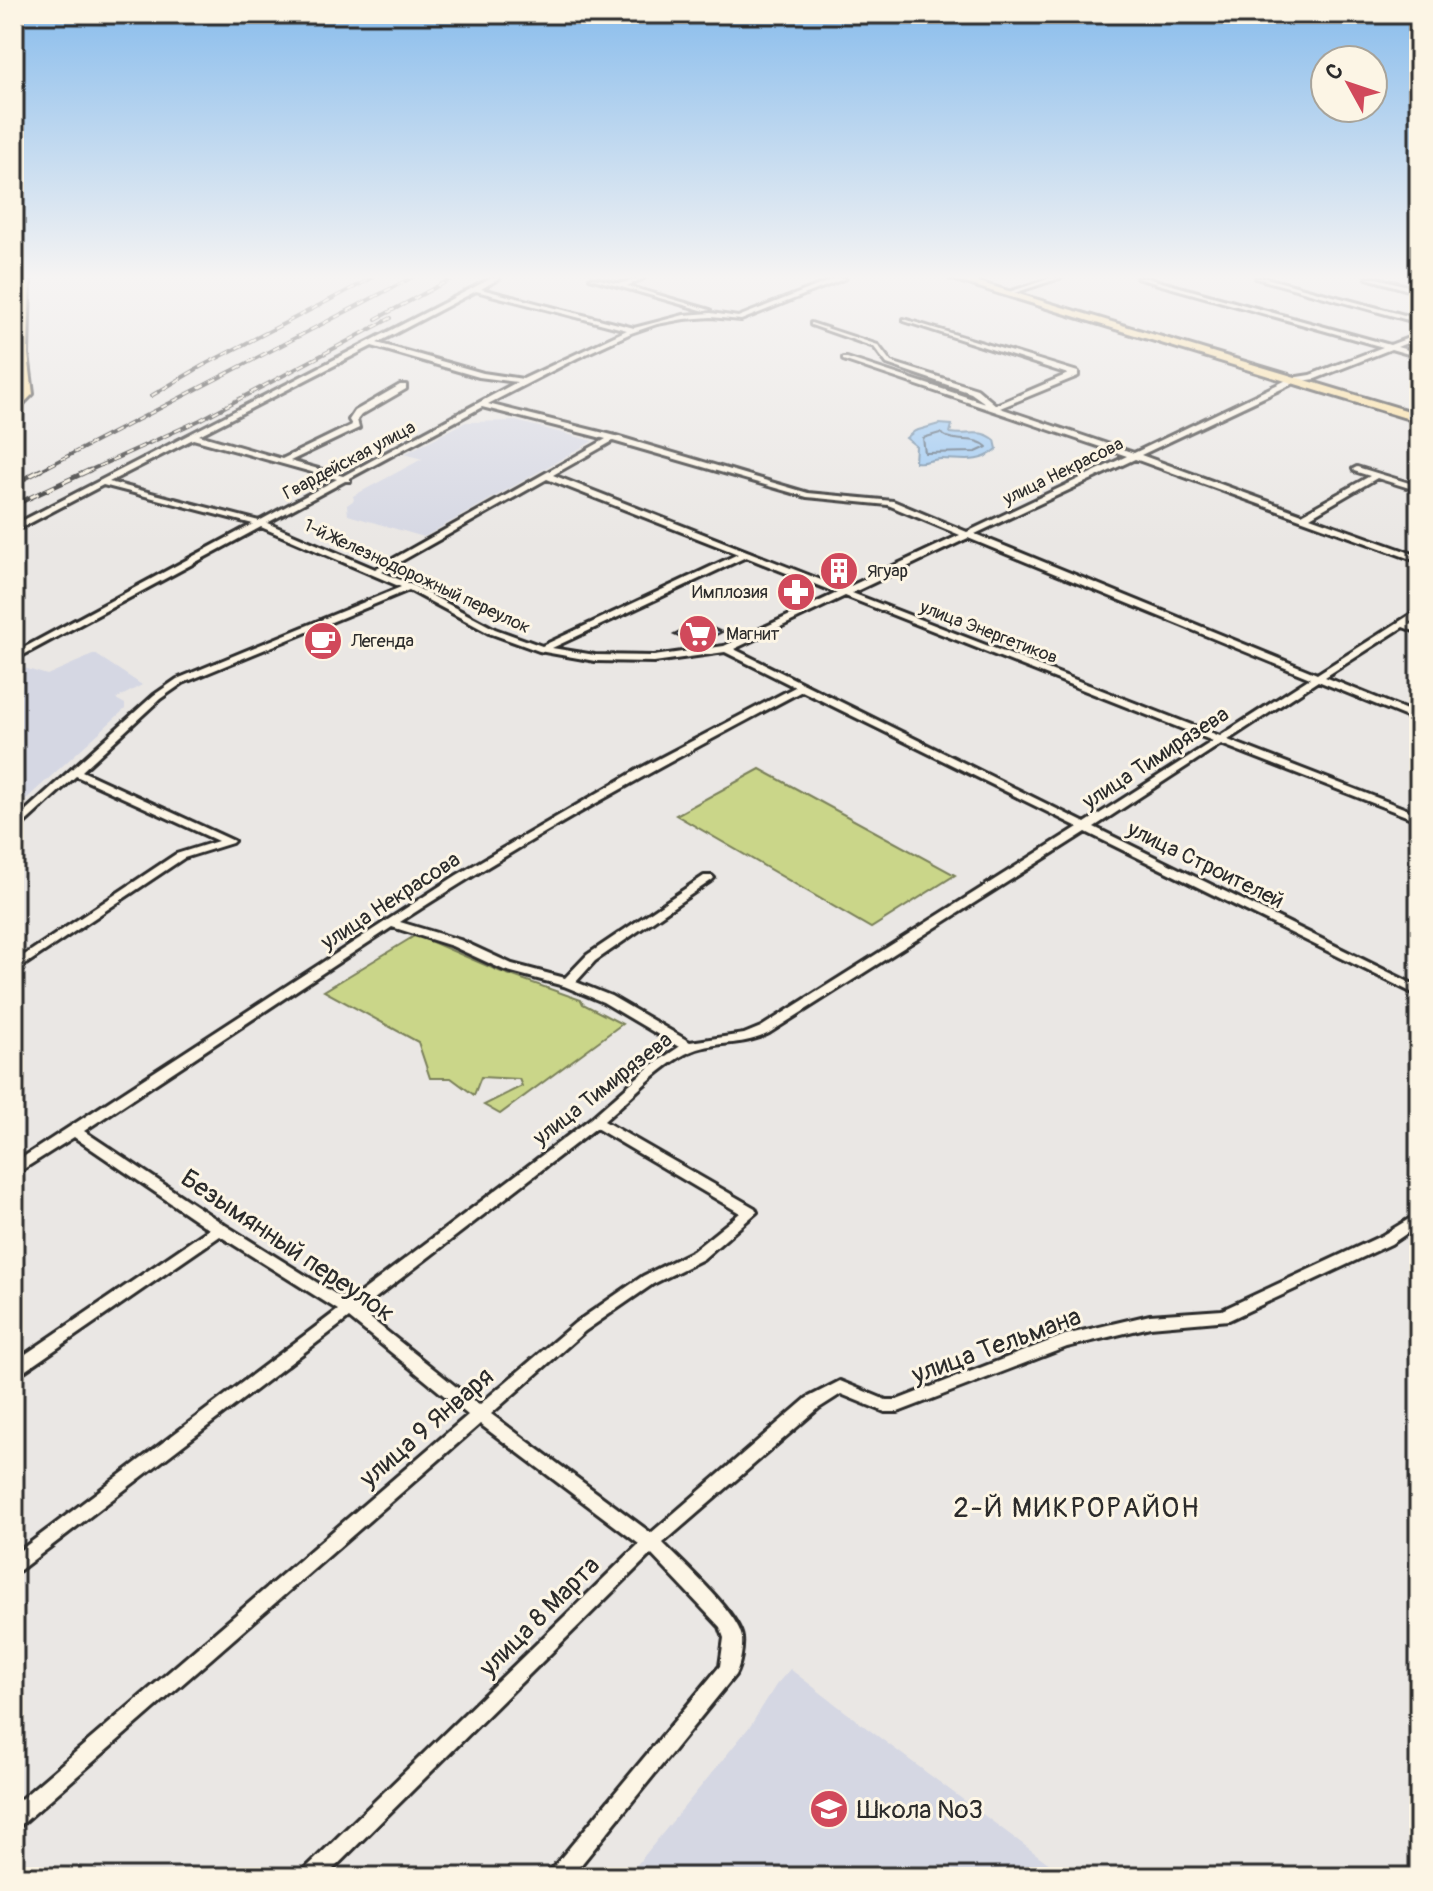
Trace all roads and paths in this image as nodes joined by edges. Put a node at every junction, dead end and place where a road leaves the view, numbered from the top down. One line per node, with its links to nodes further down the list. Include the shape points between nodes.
1 (24, 366): 15 (main road, via 27,394)
2 (326, 366): 17 (street)
3 (451, 366): 11 (street)
4 (558, 366): 11 (street, Гвардейская улица)
5 (867, 366): 14 (street)
6 (899, 366): 14 (street, via 974,391)
7 (1051, 366): 14 (street, via 1075,374)
8 (1248, 366): 10 (main road)
9 (1342, 366): 10 (street, улица Некрасова)
10 (1294, 380): 16 (main road); 19 (street, улица Некрасова)
11 (524, 381): 13 (street, Гвардейская улица)
12 (403, 387): 20 (street, via 358,413 356,426)
13 (484, 405): 18 (street); 24 (street, Гвардейская улица)
14 (995, 408): 19 (street)
15 (14, 409)
16 (1419, 418)
17 (192, 436): 20 (street); 25 (street)
18 (613, 438): 23 (street); 30 (street, via 807,495 890,503)
19 (1135, 456): 27 (street); 30 (street, улица Некрасова)
20 (283, 461): 24 (street)
21 (1357, 469): 22 (street)
22 (1377, 475): 26 (street); 27 (street)
23 (547, 476): 31 (street, улица Энергетиков); 33 (street)
24 (347, 479): 28 (street, Гвардейская улица)
25 (101, 482): 28 (street, 1-й Железнодорожный переулок); 29 (street)
26 (1419, 489)
27 (1303, 517): 32 (street)
28 (262, 524): 33 (street, 1-й Железнодорожный переулок); 41 (street, Гвардейская улица)
29 (14, 528)
30 (971, 535): 35 (street, улица Некрасова); 42 (street)
31 (745, 554): 35 (street, улица Энергетиков); 39 (street)
32 (1419, 559)
33 (376, 572): 34 (street, 1-й Железнодорожный переулок)
34 (409, 587): 39 (street, 1-й Железнодорожный переулок, via 492,631); 46 (street, via 180,681)
35 (843, 592): 40 (street, улица Некрасова); 45 (street, улица Энергетиков)
36 (1419, 612): 37 (street, улица Тимирязева)
37 (1402, 623): 38 (street); 42 (street, улица Тимирязева)
38 (1419, 630)
39 (542, 649): 40 (street, 1-й Железнодорожный переулок, via 595,658 654,659)
40 (726, 649): 43 (street, улица Строителей)
41 (14, 657)
42 (1318, 677): 44 (street); 45 (street, улица Тимирязева)
43 (802, 687): 49 (street, улица Строителей); 51 (street, улица Некрасова, via 550,824)
44 (1419, 719)
45 (1221, 741): 47 (street, улица Энергетиков); 49 (street, улица Тимирязева)
46 (75, 772): 48 (street); 52 (street, via 228,841 180,856)
47 (1419, 818)
48 (14, 827)
49 (1086, 827): 54 (street, улица Строителей); 55 (street, улица Тимирязева, via 749,1039)
50 (708, 878): 53 (street, via 591,958)
51 (391, 923): 53 (street, via 456,943 508,967); 57 (street, улица Некрасова)
52 (14, 968)
53 (568, 983): 55 (street, via 607,999)
54 (1419, 992)
55 (689, 1047): 56 (street, улица Тимирязева)
56 (595, 1122): 61 (street, улица Тимирязева); 64 (street, улица 9 Января, via 750,1212 698,1255 613,1302)
57 (74, 1131): 58 (street, улица Некрасова); 60 (street, Безымянный переулок)
58 (14, 1170)
59 (1419, 1218): 63 (street, улица Тельмана, via 1386,1240 1224,1316 1150,1321 1065,1341 898,1406 885,1406 840,1387)
60 (220, 1229): 61 (street, Безымянный переулок); 62 (street)
61 (348, 1309): 64 (street, Безымянный переулок); 66 (street, улица Тимирязева)
62 (14, 1370)
63 (813, 1403): 65 (street, улица 8 Марта)
64 (480, 1415): 65 (street, Безымянный переулок); 67 (street, улица 9 Января)
65 (651, 1543): 68 (street, улица 8 Марта); 69 (street, Безымянный переулок, via 727,1622 733,1638 729,1669)
66 (14, 1565)
67 (14, 1818)
68 (311, 1877)
69 (558, 1877)

